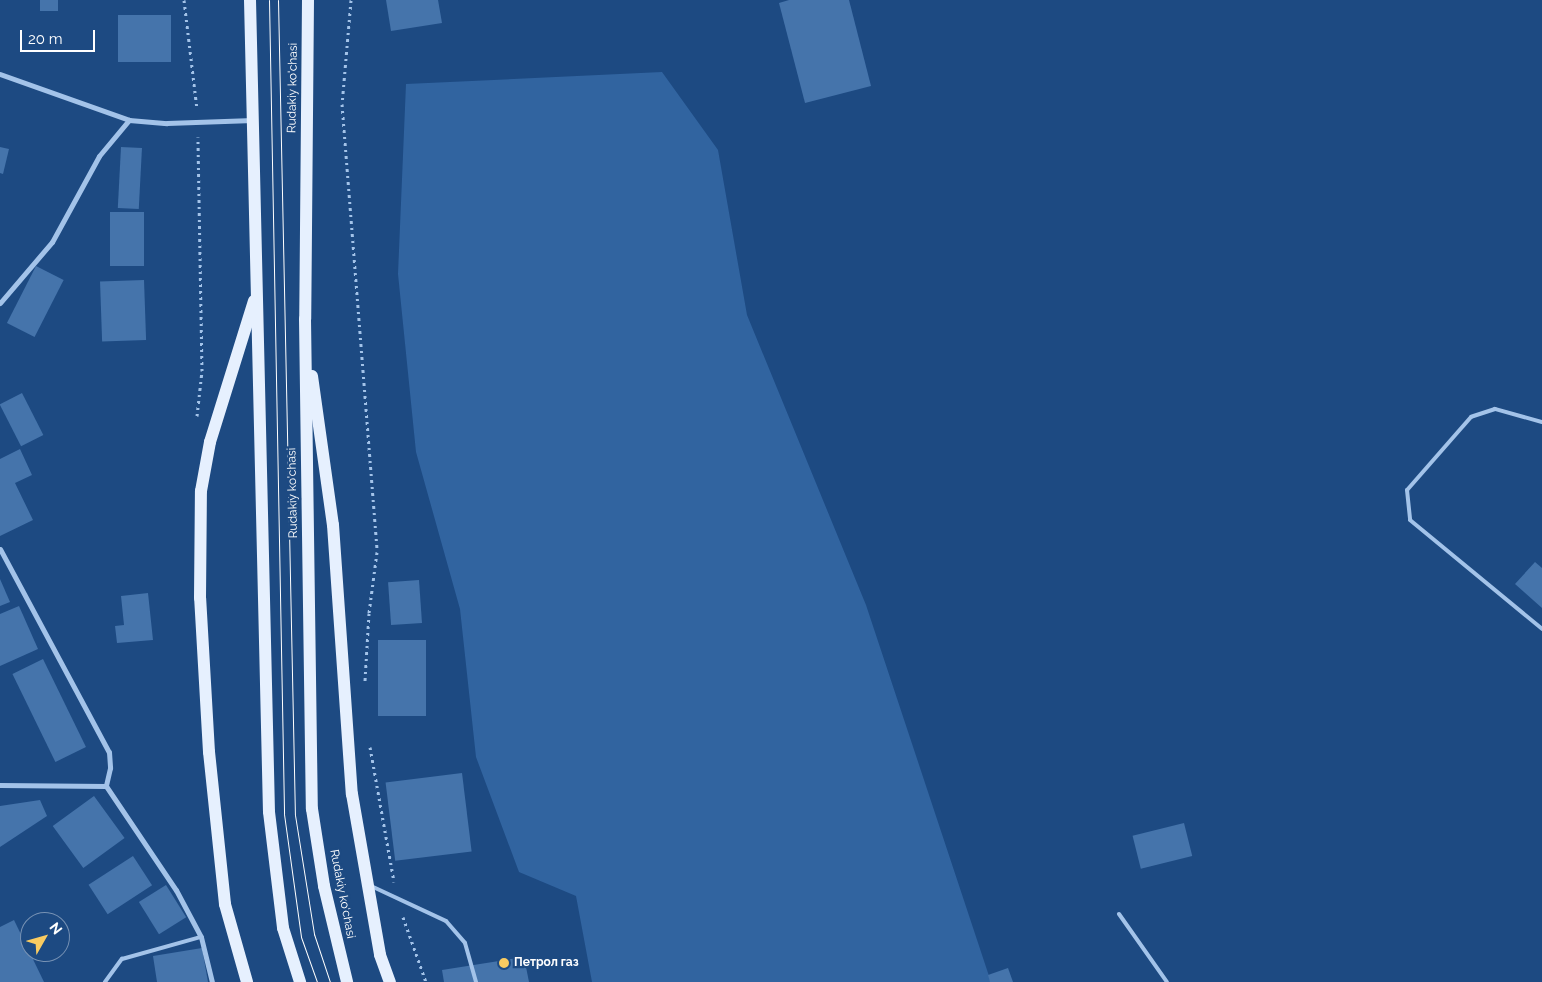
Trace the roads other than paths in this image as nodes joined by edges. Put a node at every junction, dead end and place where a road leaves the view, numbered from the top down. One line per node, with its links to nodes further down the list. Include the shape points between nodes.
1 (250, 0): 5 (main road)
2 (308, 0): 8 (main road, Rudakiy ko'chasi)
3 (0, 74): 4 (street)
4 (129, 120): 5 (street); 7 (street, via 100,156 52,242)
5 (253, 120): 6 (main road)
6 (257, 289): 19 (main road, via 210,442 201,491 200,598 209,752 225,904); 20 (main road, via 269,812 283,928)
7 (0, 303)
8 (304, 319): 14 (main road, via 333,525 352,794); 21 (main road, Rudakiy ko'chasi, via 312,809 324,886)
9 (1542, 422): 11 (lane, via 1495,409 1471,417 1407,490 1410,520)
10 (0, 549): 13 (street, via 109,752)
11 (1542, 628)
12 (0, 785): 13 (street)
13 (106, 786): 16 (street, via 176,890)
14 (368, 884): 22 (main road, via 380,955); 23 (lane, via 446,921 466,943)
15 (1119, 914): 24 (lane)
16 (201, 937): 17 (lane, via 122,959); 18 (street)
17 (105, 982)
18 (212, 982)
19 (247, 982)
20 (300, 982)
21 (347, 982)
22 (390, 982)
23 (476, 982)
24 (1167, 982)

